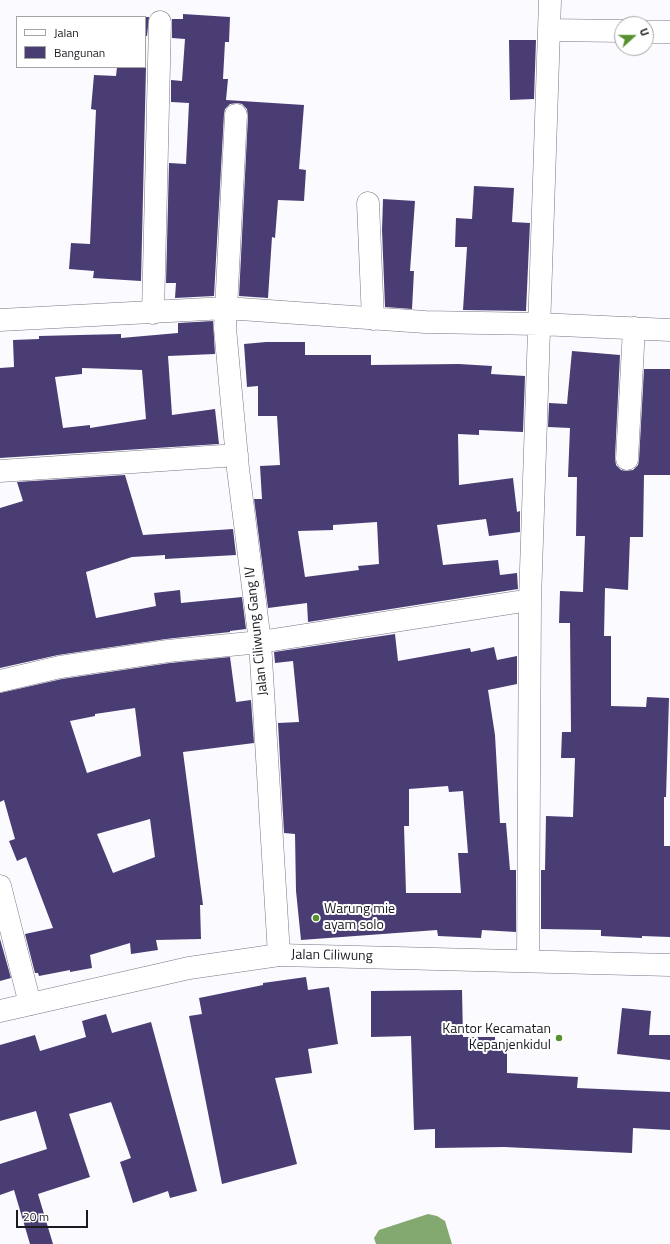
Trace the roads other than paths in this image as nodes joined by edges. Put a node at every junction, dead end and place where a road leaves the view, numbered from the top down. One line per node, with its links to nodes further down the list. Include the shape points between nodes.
1 (550, 0): 3 (street)
2 (160, 22): 10 (street)
3 (550, 30): 4 (street); 13 (street)
4 (614, 31)
5 (654, 32): 6 (street)
6 (670, 32)
7 (236, 115): 9 (street, Jalan Ciliwung Gang IV)
8 (368, 203): 11 (street)
9 (226, 308): 10 (street); 11 (street); 16 (street, Jalan Ciliwung Gang IV, via 225,328)
10 (153, 313): 12 (street)
11 (373, 318): 13 (street, via 425,322)
12 (0, 320)
13 (539, 324): 14 (street); 19 (street)
14 (634, 328): 15 (street); 17 (street)
15 (670, 330)
16 (237, 455): 18 (street); 20 (street, Jalan Ciliwung Gang IV)
17 (627, 459)
18 (0, 472)
19 (530, 600): 20 (street); 24 (street)
20 (260, 642): 21 (street, via 168,651 60,667); 23 (street, Jalan Ciliwung Gang IV)
21 (0, 681)
22 (0, 886): 26 (street)
23 (279, 955): 24 (street, Jalan Ciliwung); 26 (street, Jalan Ciliwung, via 189,968)
24 (528, 960): 25 (street, Jalan Ciliwung)
25 (670, 965)
26 (30, 1004): 27 (street, Jalan Ciliwung)
27 (0, 1011)

